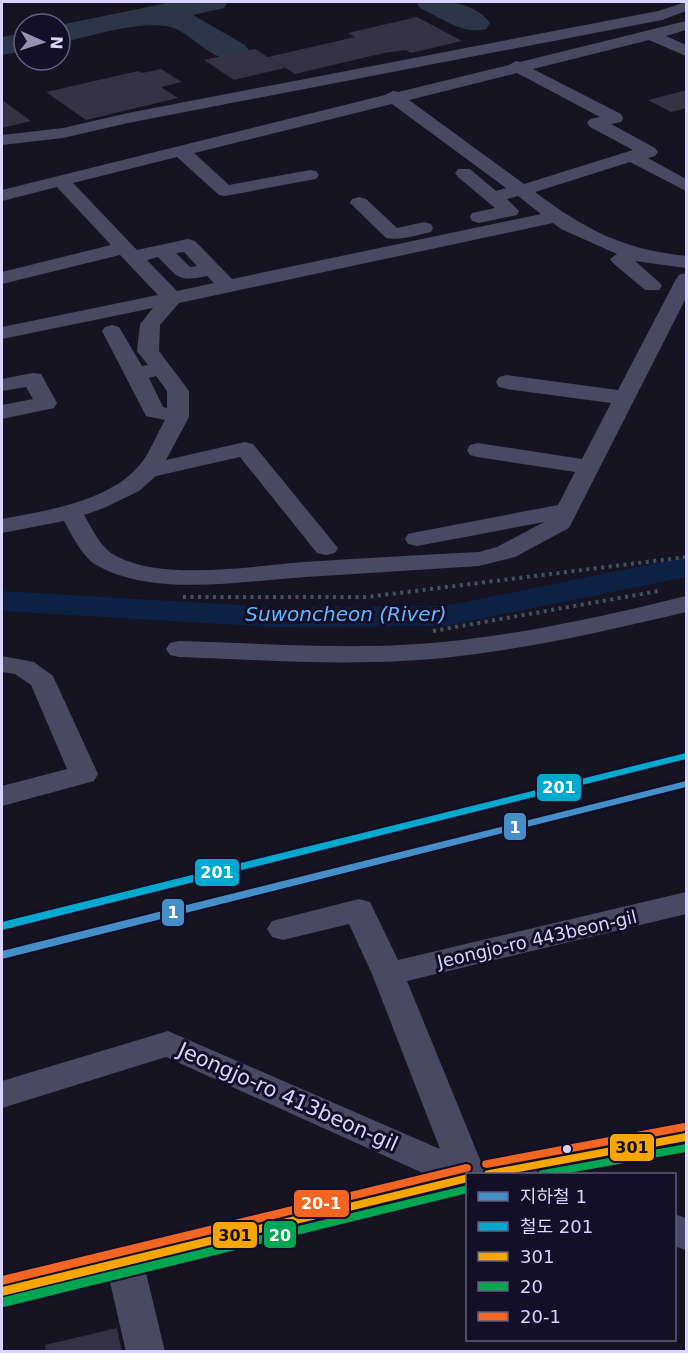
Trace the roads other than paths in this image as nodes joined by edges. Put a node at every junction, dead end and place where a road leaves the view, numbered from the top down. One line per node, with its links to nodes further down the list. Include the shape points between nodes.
1 (687, 6): 7 (street, via 662,15 63,133)
2 (687, 26): 3 (street)
3 (652, 35): 4 (street); 5 (street)
4 (687, 51)
5 (516, 66): 6 (street); 9 (street, via 615,118 596,123 649,152)
6 (393, 96): 8 (street); 15 (street)
7 (2, 140)
8 (180, 150): 10 (street); 14 (street)
9 (632, 156): 13 (street); 15 (street)
10 (194, 163): 12 (street, via 225,191); 14 (street)
11 (464, 174): 17 (street)
12 (310, 175)
13 (687, 186)
14 (66, 187): 16 (street); 21 (street)
15 (523, 190): 17 (street); 19 (street)
16 (2, 195)
17 (493, 197): 20 (street, via 510,211)
18 (359, 203): 20 (street)
19 (557, 216): 20 (street); 22 (street, via 610,245)
20 (400, 241): 23 (street)
21 (129, 252): 27 (street); 29 (street, via 162,250 186,274 211,269); 31 (street)
22 (640, 255): 25 (street); 30 (street, via 620,259)
23 (357, 257): 29 (street); 32 (street, via 371,273)
24 (26, 262): 26 (street)
25 (687, 262)
26 (2, 268)
27 (2, 278)
28 (687, 279): 40 (street)
29 (227, 285): 31 (street)
30 (652, 286)
31 (172, 298): 34 (street); 36 (street, via 150,324 148,351)
32 (208, 305)
33 (2, 317): 34 (street, via 94,296)
34 (110, 321): 35 (street); 37 (street)
35 (2, 333)
36 (160, 369): 37 (street); 42 (street, via 178,391)
37 (136, 374): 42 (street, via 154,411)
38 (507, 382): 40 (street)
39 (2, 384): 41 (street, via 33,379 46,403)
40 (625, 398): 44 (street)
41 (2, 412)
42 (178, 417): 45 (street)
43 (478, 450): 44 (street)
44 (589, 467): 46 (street)
45 (148, 471): 47 (street, via 131,486); 50 (street, via 245,449)
46 (567, 510): 47 (street, via 560,522 537,537 506,552 479,559 220,575 129,571 106,561); 49 (street)
47 (70, 511): 48 (street)
48 (2, 526)
49 (417, 539)
50 (326, 548)
51 (687, 604): 52 (street, via 490,644 440,650 375,654)
52 (179, 649)
53 (2, 664): 54 (street, via 33,670 43,682 84,774)
54 (2, 796)
55 (687, 903): 57 (street, Jeongjo-ro 443beon-gil)
56 (282, 929): 57 (street, via 359,910)
57 (388, 974): 61 (street)
58 (2, 1094): 63 (street, Jeongjo-ro 413beon-gil, via 168,1044)
59 (687, 1137): 60 (street)
60 (539, 1171): 62 (street)
61 (466, 1173)
62 (506, 1173)
63 (466, 1176)
64 (466, 1177): 65 (street)
65 (124, 1262): 66 (street); 67 (street)
66 (2, 1292)
67 (146, 1352)

